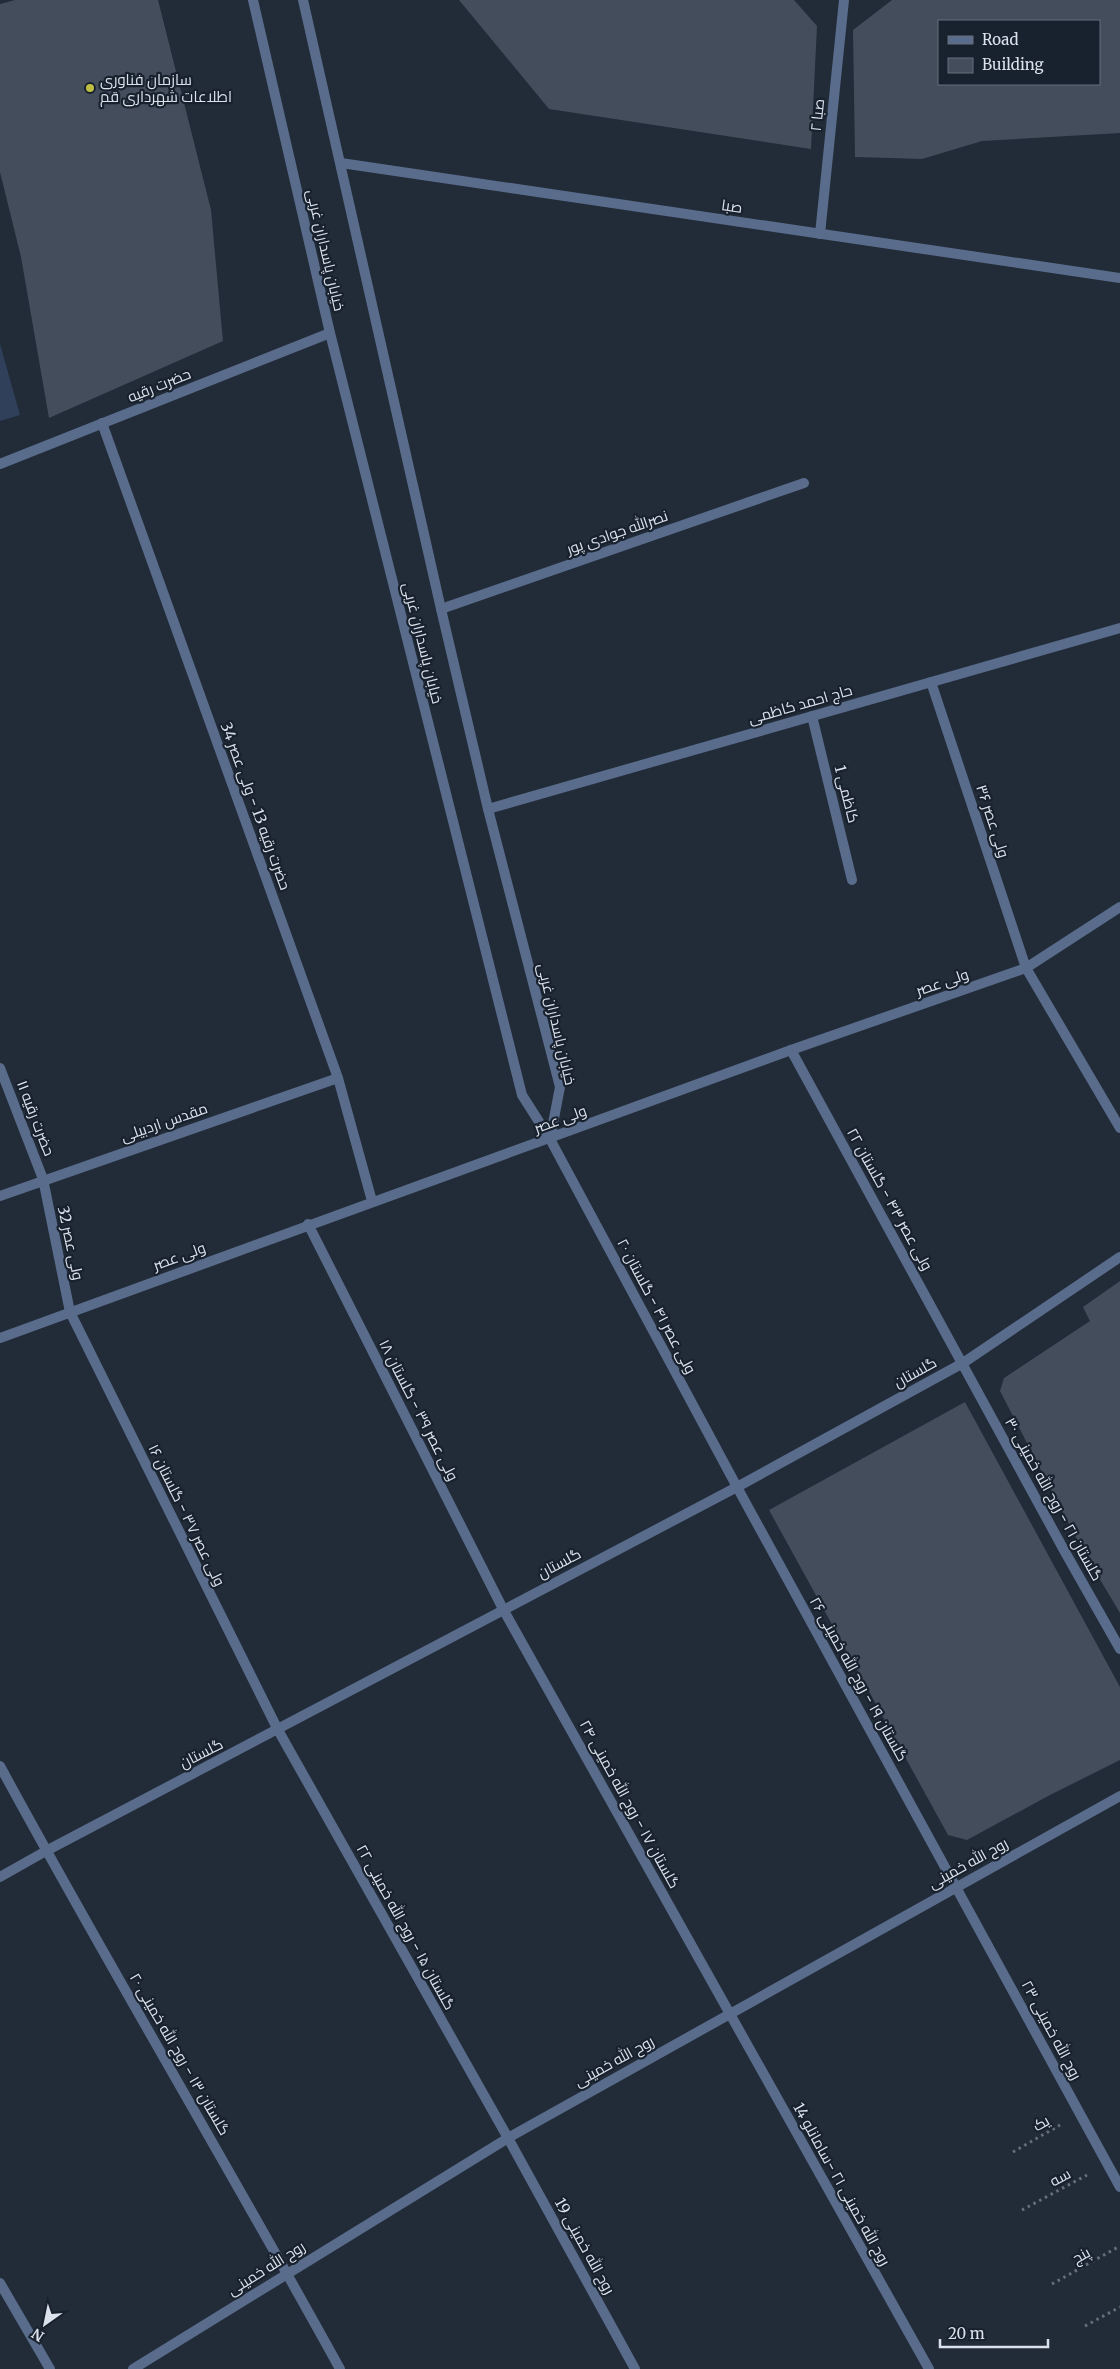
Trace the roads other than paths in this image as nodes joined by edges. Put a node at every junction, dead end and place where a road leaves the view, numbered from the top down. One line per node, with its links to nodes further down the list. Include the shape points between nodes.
1 (253, 0): 7 (street, خیابان پاسداران غربی)
2 (303, 0): 4 (street, خیابان پاسداران غربی)
3 (844, 0): 5 (street, صبا ۲)
4 (341, 163): 5 (street, صبا); 11 (street, خیابان پاسداران غربی)
5 (820, 234): 6 (street, صبا)
6 (1120, 278)
7 (330, 333): 8 (street, حضرت رقیه); 23 (street, خیابان پاسداران غربی, via 522,1095)
8 (102, 423): 9 (street, حضرت رقیه); 21 (street, حضرت رقیه 13 - ولی عصر 34)
9 (0, 464)
10 (804, 483): 11 (street, نصرالله جوادی پور)
11 (441, 609): 15 (street, خیابان پاسداران غربی)
12 (1120, 628): 13 (street, حاج احمد کاظمی)
13 (931, 682): 14 (street, حاج احمد کاظمی); 18 (street, ولی عصر ۳۶)
14 (812, 716): 15 (street, حاج احمد کاظمی); 16 (street, کاظمی 1)
15 (488, 809): 23 (street, خیابان پاسداران غربی, via 560,1087)
16 (852, 880)
17 (1120, 907): 18 (street, ولی عصر)
18 (1026, 968): 19 (street, ولی عصر); 22 (street, ولی عصر ۳۶)
19 (791, 1050): 23 (street, ولی عصر); 31 (street, ولی عصر ۴۳ - گلستان ۲۲)
20 (0, 1068): 24 (street, حضرت رقیه ۱۱)
21 (338, 1078): 24 (street, مقدس اردبیلی); 26 (street, حضرت رقیه 13 - ولی عصر 34)
22 (1120, 1128)
23 (550, 1139): 26 (street, ولی عصر); 32 (street, ولی عصر ۴۱ - گلستان ۲۰)
24 (43, 1179): 25 (street, مقدس اردبیلی); 29 (street, ولی عصر 32)
25 (0, 1196)
26 (372, 1201): 27 (street, ولی عصر)
27 (308, 1224): 29 (street, ولی عصر); 33 (street, ولی عصر ۳۹ - گلستان ۱۸)
28 (1120, 1257): 31 (street, گلستان)
29 (70, 1312): 30 (street, ولی عصر); 35 (street, ولی عصر ۳۷ - گلستان ۱۶)
30 (0, 1338)
31 (963, 1363): 32 (street, گلستان); 34 (street, گلستان ۲۱ - روح الله خمینی ۳۰)
32 (737, 1486): 33 (street, گلستان); 40 (street, گلستان ۱۹ - روح الله خمینی ۲۶)
33 (504, 1610): 35 (street, گلستان); 41 (street, گلستان ۱۷ - روح الله خمینی ۲۴)
34 (1120, 1649)
35 (278, 1730): 38 (street, گلستان); 42 (street, گلستان ۱۵ - روح الله خمینی ۲۲)
36 (0, 1766): 38 (street, گلستان ۱۳ - روح الله خمینی ۲۰)
37 (1120, 1796): 40 (street, روح الله خمینی)
38 (46, 1851): 39 (street, گلستان); 44 (street, گلستان ۱۳ - روح الله خمینی ۲۰)
39 (0, 1877)
40 (957, 1886): 41 (street, روح الله خمینی); 43 (street, روح الله خمینی ۲۳)
41 (730, 2013): 42 (street, روح الله خمینی); 50 (street, روح الله خمینی ۲۱ -سامانلو 14)
42 (508, 2138): 44 (street, روح الله خمینی); 49 (street, روح الله خمینی 19)
43 (1120, 2187)
44 (287, 2272): 47 (street, روح الله خمینی); 48 (street, گلستان ۱۳ - روح الله خمینی ۲۰)
45 (0, 2283): 46 (street)
46 (50, 2369)
47 (133, 2369)
48 (340, 2369)
49 (635, 2369)
50 (929, 2369)

